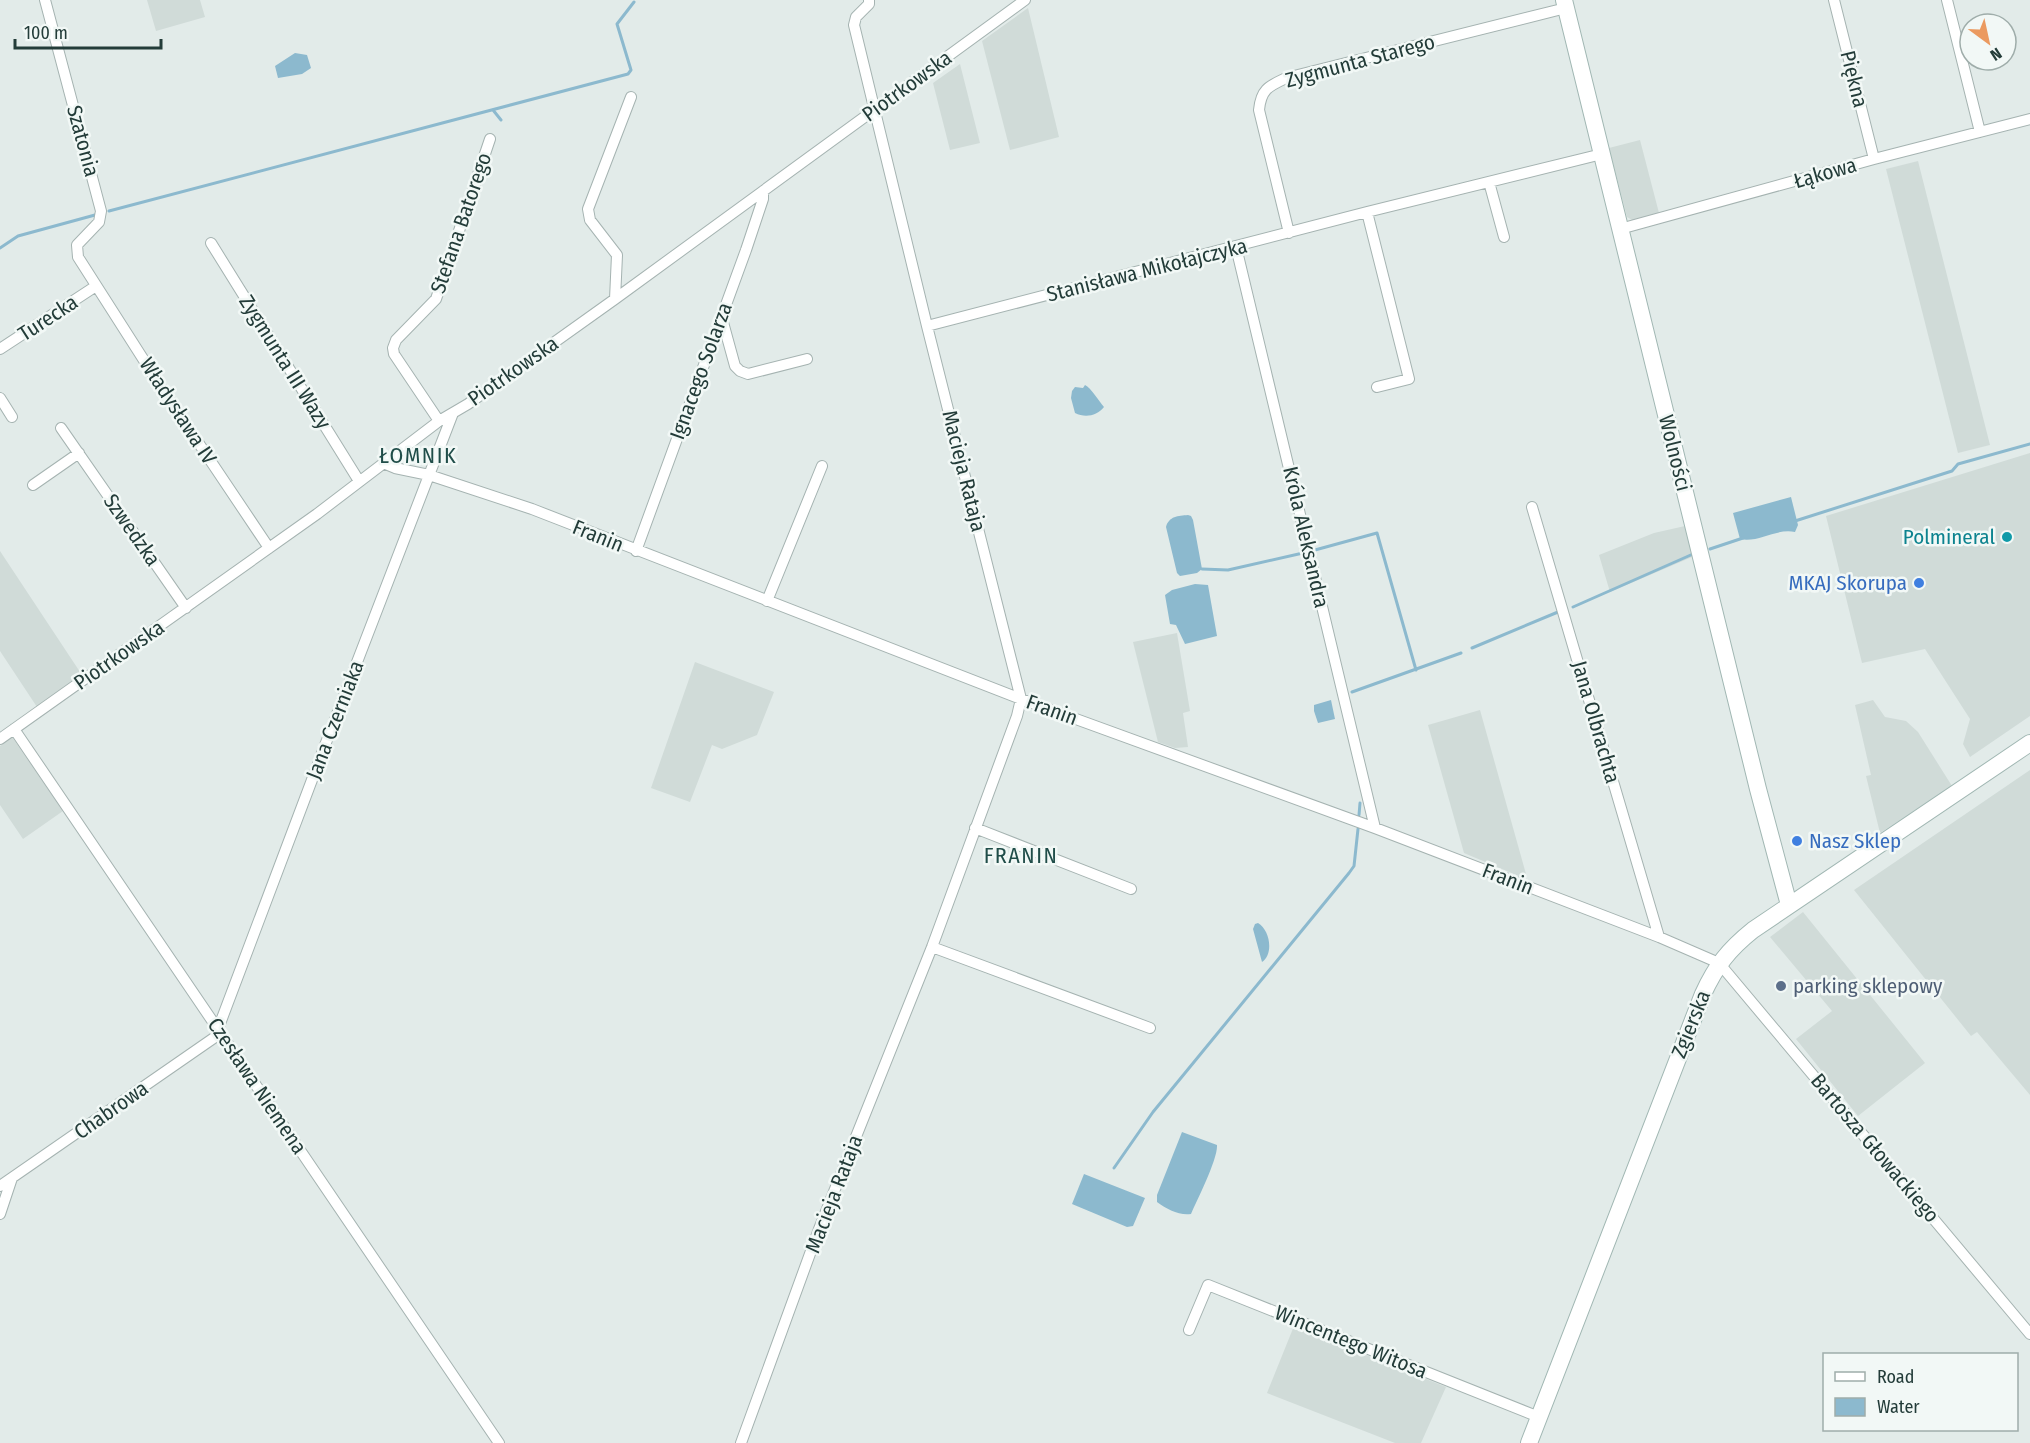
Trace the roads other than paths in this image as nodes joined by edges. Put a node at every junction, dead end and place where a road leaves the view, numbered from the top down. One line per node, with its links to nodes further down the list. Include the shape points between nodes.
1 (45, 0): 22 (street, Szatonia, via 101,211 99,222 77,245 78,257)
2 (869, 0): 8 (street, Macieja Rataja, via 854,25)
3 (1025, 0): 8 (street, Piotrkowska)
4 (1834, 0): 13 (street, Piękna)
5 (1947, 0): 10 (street)
6 (1565, 4): 12 (street, Wolności); 18 (street, Zygmunta Starego, via 1286,78 1269,86 1261,96 1259,110)
7 (631, 97): 24 (street, via 588,209 590,220 617,255)
8 (874, 110): 15 (street, Piotrkowska); 26 (street, Macieja Rataja)
9 (2030, 119): 10 (street, Łąkowa)
10 (1980, 132): 13 (street, Łąkowa)
11 (489, 139): 33 (street, Stefana Batorego, via 436,299 396,340 393,348)
12 (1602, 154): 14 (street, Stanisława Mikołajczyka); 17 (street, Wolności)
13 (1874, 159): 17 (street, Łąkowa)
14 (1489, 182): 16 (street, Stanisława Mikołajczyka); 19 (street)
15 (763, 191): 24 (street, Piotrkowska); 25 (street, Ignacego Solarza)
16 (1367, 212): 18 (street, Stanisława Mikołajczyka); 29 (street, via 1409,378)
17 (1620, 230): 53 (street, Wolności)
18 (1289, 233): 21 (street, Stanisława Mikołajczyka)
19 (1504, 237)
20 (211, 243): 39 (street, Zygmunta III Wazy)
21 (1236, 247): 26 (street, Stanisława Mikołajczyka); 51 (street, Króla Aleksandra)
22 (88, 272): 23 (street, Władysława IV)
23 (96, 286): 27 (street, Turecka); 42 (street, Władysława IV)
24 (615, 299): 31 (street, Piotrkowska)
25 (721, 315): 28 (street, via 735,366 740,371 748,374); 43 (street, Ignacego Solarza)
26 (927, 326): 46 (street, Macieja Rataja)
27 (0, 349)
28 (807, 359)
29 (1377, 387)
30 (0, 398): 32 (street)
31 (453, 413): 33 (street, Piotrkowska); 38 (street, Jana Czerniaka)
32 (12, 417)
33 (440, 421): 36 (street, Piotrkowska)
34 (62, 428): 35 (street, Szwedzka)
35 (79, 453): 40 (street); 45 (street, Szwedzka)
36 (383, 463): 38 (street, Franin); 39 (street, Piotrkowska)
37 (822, 466): 44 (street)
38 (429, 475): 43 (street, Franin, via 532,509); 58 (street, Jana Czerniaka)
39 (359, 481): 42 (street, Piotrkowska)
40 (33, 485)
41 (1532, 507): 54 (street, Jana Olbrachta)
42 (269, 548): 45 (street, Piotrkowska)
43 (636, 550): 44 (street, Franin)
44 (767, 601): 46 (street, Franin)
45 (186, 608): 47 (street, Piotrkowska)
46 (1021, 699): 50 (street, Macieja Rataja); 51 (street, Franin)
47 (14, 729): 48 (street, Piotrkowska); 58 (street, Czesława Niemena)
48 (0, 739)
49 (2030, 743): 53 (street, Zgierska)
50 (975, 828): 52 (street); 55 (street, Macieja Rataja)
51 (1375, 828): 54 (street, Franin)
52 (1131, 889)
53 (1789, 905): 56 (street, Zgierska, via 1739,941)
54 (1659, 937): 56 (street, Franin)
55 (932, 947): 57 (street); 66 (street, Macieja Rataja, via 819,1229)
56 (1719, 963): 63 (street, Bartosza Głowackiego); 64 (street, Zgierska, via 1699,1003)
57 (1150, 1028)
58 (220, 1031): 59 (street, Chabrowa); 65 (street, Czesława Niemena)
59 (12, 1178): 60 (street, Chabrowa); 61 (street)
60 (0, 1186)
61 (0, 1214)
62 (1189, 1330): 64 (street, Wincentego Witosa, via 1208,1285)
63 (2030, 1334)
64 (1539, 1417): 67 (street, Zgierska)
65 (499, 1443)
66 (741, 1443)
67 (1529, 1443)

